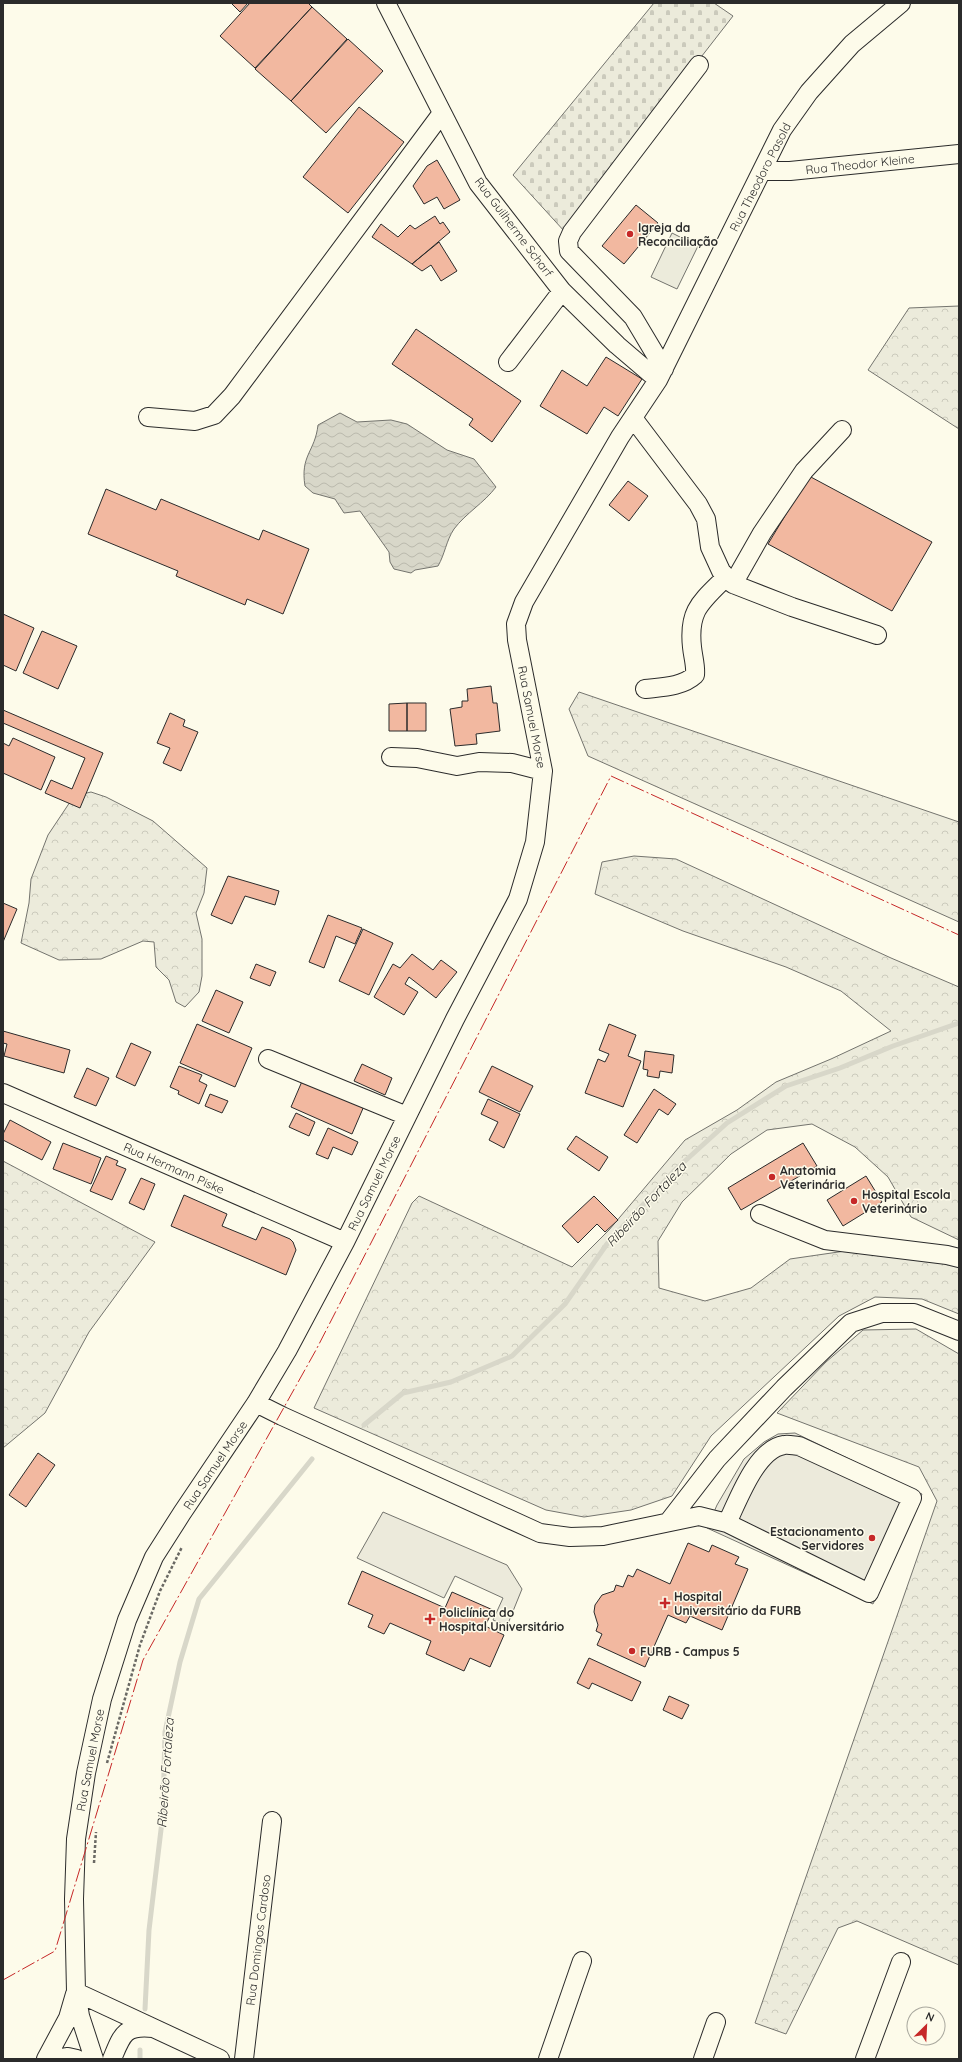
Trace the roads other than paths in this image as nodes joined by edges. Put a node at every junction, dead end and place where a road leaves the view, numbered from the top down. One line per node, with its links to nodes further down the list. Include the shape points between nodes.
1 (386, 3): 4 (street, Rua Guilherme Scharf)
2 (901, 3): 6 (street, Rua Theodoro Pasold, via 852,44 809,92 782,130)
3 (699, 65): 9 (street, via 572,232 568,241 569,250 633,317)
4 (442, 113): 7 (street, Rua Guilherme Scharf, via 478,183); 10 (street, via 232,396 214,415 195,421)
5 (959, 154): 6 (street, Rua Theodor Kleine, via 790,171)
6 (762, 171): 9 (street, Rua Theodoro Pasold)
7 (562, 291): 8 (street); 9 (street, Rua Guilherme Scharf, via 618,345)
8 (508, 362)
9 (661, 375): 11 (street, Rua Samuel Morse)
10 (148, 417)
11 (633, 418): 13 (street, via 698,504 706,518 710,547 721,571); 17 (street, Rua Samuel Morse, via 524,602 516,624)
12 (842, 430): 13 (street, via 804,471)
13 (730, 581): 14 (street, via 792,607); 15 (street, via 704,598 694,615 690,627 695,675 681,683)
14 (877, 635)
15 (645, 689)
16 (391, 757): 17 (street, via 417,758 457,766 479,762 512,763)
17 (543, 771): 20 (street, Rua Samuel Morse, via 535,842 518,898)
18 (268, 1059): 20 (street)
19 (3, 1093): 22 (street, Rua Hermann Piske)
20 (407, 1116): 22 (street, Rua Samuel Morse)
21 (760, 1214): 23 (street, via 826,1240)
22 (345, 1242): 25 (street, Rua Samuel Morse, via 288,1352)
23 (959, 1258)
24 (959, 1331): 26 (street, via 914,1313 882,1313 851,1323 784,1388 717,1459)
25 (256, 1403): 26 (street, via 540,1533 570,1537 603,1536); 31 (street, Rua Samuel Morse, via 154,1558 127,1620 102,1699 86,1773 76,1839)
26 (669, 1521): 27 (street, via 699,1516)
27 (728, 1523): 27 (street, via 869,1593 912,1498 799,1446 783,1445 767,1453 750,1476)
28 (272, 1821): 40 (street, Rua Domingos Cardoso)
29 (582, 1962): 41 (street)
30 (901, 1962): 43 (street)
31 (76, 1992): 33 (street); 34 (street, Rua Samuel Morse, via 68,2018); 37 (street, Rua Samuel Morse, via 80,2016)
32 (716, 2022): 42 (street)
33 (157, 2028): 38 (street, via 137,2026 129,2030); 39 (street)
34 (46, 2059)
35 (55, 2059): 36 (street)
36 (77, 2059)
37 (94, 2059)
38 (112, 2059)
39 (220, 2059)
40 (244, 2059)
41 (548, 2059)
42 (704, 2059)
43 (865, 2059)

